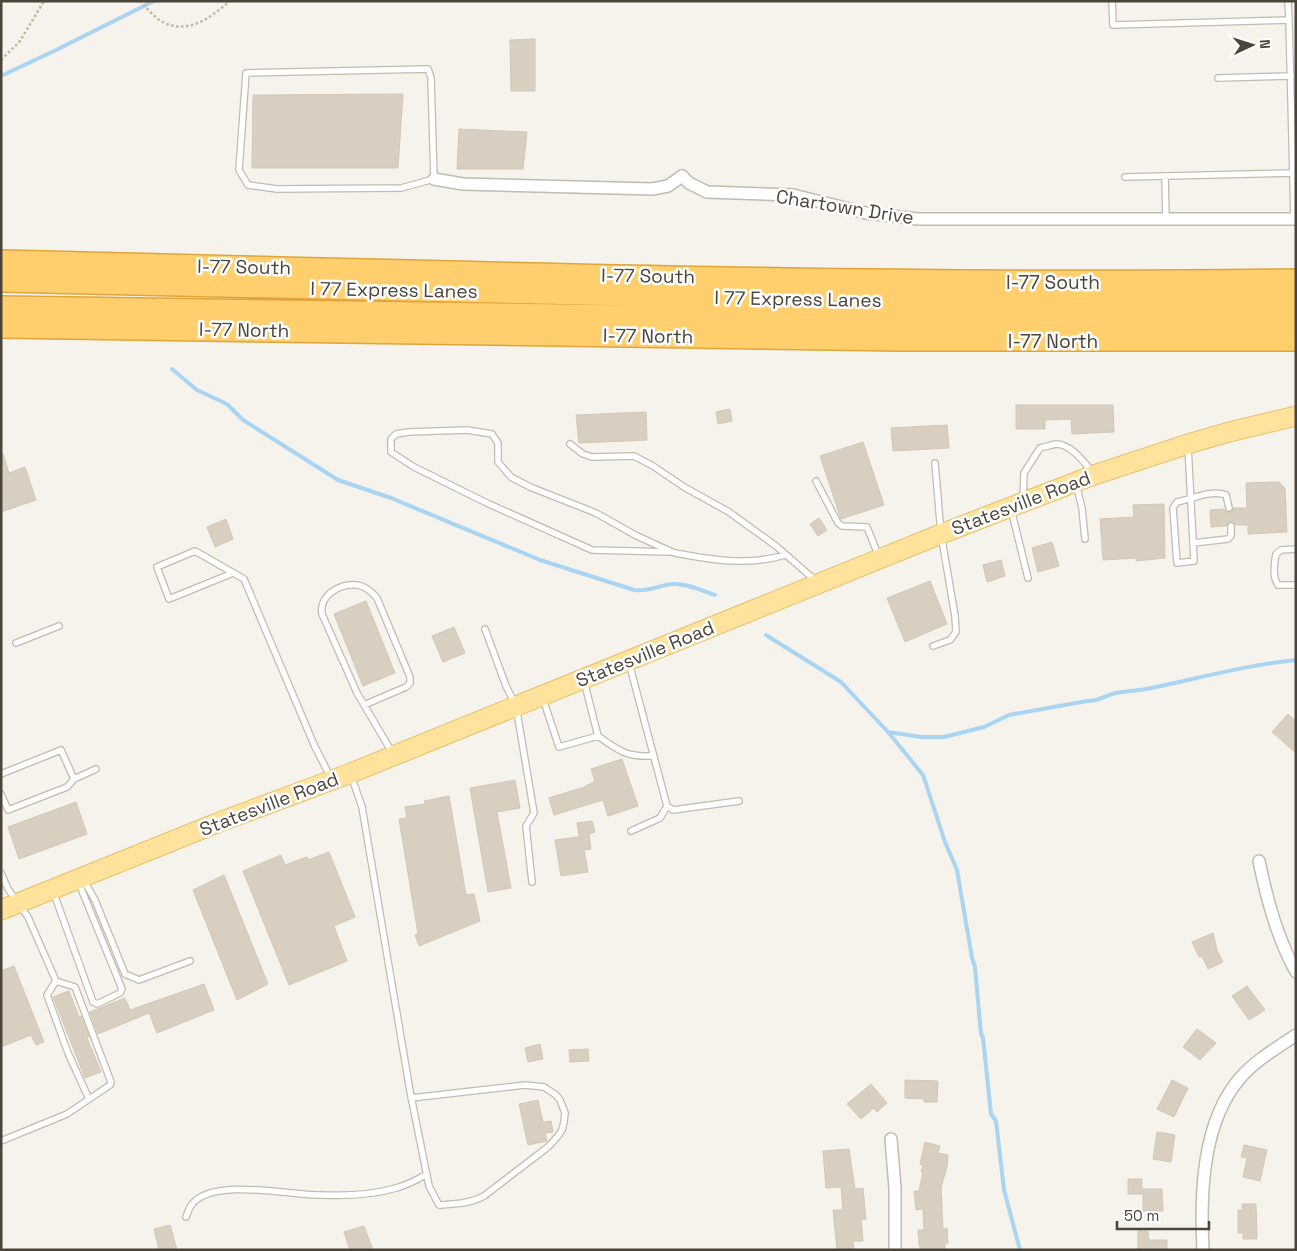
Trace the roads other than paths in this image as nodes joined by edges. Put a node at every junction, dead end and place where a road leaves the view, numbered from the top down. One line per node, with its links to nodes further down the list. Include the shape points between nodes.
1 (1112, 1): 3 (lane, via 1113,25)
2 (1288, 1): 3 (lane)
3 (1289, 20): 4 (lane)
4 (1291, 76): 5 (lane); 6 (lane)
5 (1218, 78)
6 (1293, 173): 8 (lane); 10 (lane)
7 (1125, 176): 8 (lane)
8 (1165, 176): 11 (lane)
9 (434, 179): 9 (lane, via 431,78 428,69 246,73 239,170 248,185 277,189 401,188); 11 (street, Chartown Drive, via 463,184 652,189 668,186 682,176 707,192 793,195 890,217)
10 (1295, 219): 11 (street, Chartown Drive)
11 (1166, 220)
12 (1, 261): 13 (highway, I-77 South)
13 (740, 278): 14 (highway, I-77 South, via 1014,282); 16 (highway)
14 (1296, 280)
15 (1, 281): 16 (highway, I 77 Express Lanes)
16 (579, 294): 17 (highway, I 77 Express Lanes, via 929,301)
17 (1296, 300)
18 (1, 307): 20 (highway, I 77 Express Lanes)
19 (1296, 320): 20 (highway, I 77 Express Lanes)
20 (1163, 321): 22 (highway)
21 (1, 327): 22 (highway, I-77 North, via 901,340)
22 (1296, 338)
23 (1296, 416): 25 (main road, Statesville Road)
24 (570, 444): 39 (lane, via 592,457 634,456 729,512)
25 (1188, 444): 27 (main road, Statesville Road); 30 (lane)
26 (935, 463): 34 (lane)
27 (1094, 475): 29 (main road, Statesville Road); 31 (lane, via 1070,450 1057,444 1040,448 1024,473)
28 (816, 481): 40 (lane, via 838,523 842,526 867,526)
29 (1075, 482): 31 (main road, Statesville Road); 35 (lane)
30 (1191, 499): 32 (lane, via 1219,492 1226,495); 36 (lane); 36 (lane, via 1177,502 1173,508 1177,563 1194,561)
31 (1017, 504): 34 (main road, Statesville Road); 42 (lane)
32 (1229, 508)
33 (1231, 526): 36 (lane, via 1228,539)
34 (941, 534): 40 (main road, Statesville Road); 48 (lane, via 956,632 950,640)
35 (1085, 539)
36 (1193, 543)
37 (1296, 549): 44 (lane, via 1281,550 1276,554 1274,563 1278,585)
38 (672, 552): 38 (lane, via 596,513 510,476 498,462 498,443 492,434 467,430 396,434 390,439 391,452 414,467 592,550); 39 (lane, via 744,562)
39 (785, 555): 43 (lane)
40 (880, 559): 43 (main road, Statesville Road)
41 (233, 572): 41 (lane, via 196,551 157,567 169,599); 61 (lane, via 244,579)
42 (1028, 578)
43 (819, 584): 49 (main road, Statesville Road)
44 (1296, 585)
45 (59, 626): 47 (lane)
46 (484, 628): 53 (lane)
47 (16, 643)
48 (934, 646)
49 (628, 661): 50 (main road, Statesville Road); 56 (lane)
50 (583, 679): 51 (main road, Statesville Road); 54 (lane)
51 (542, 696): 53 (main road, Statesville Road); 54 (lane, via 559,747)
52 (364, 705): 52 (lane, via 321,607 329,593 357,585 378,598 410,677 406,687); 55 (lane)
53 (516, 706): 55 (main road, Statesville Road); 69 (lane, via 534,814 526,826)
54 (598, 736): 56 (lane, via 619,751 635,756)
55 (394, 756): 58 (main road, Statesville Road)
56 (653, 756): 64 (lane)
57 (96, 770): 60 (lane)
58 (351, 773): 61 (main road, Statesville Road); 76 (lane, via 362,807)
59 (1, 774): 60 (lane, via 61,750)
60 (74, 779): 62 (lane, via 67,787 8,810)
61 (332, 780): 68 (main road, Statesville Road)
62 (1, 794)
63 (739, 801): 64 (lane, via 673,810)
64 (667, 806): 65 (lane, via 660,818)
65 (631, 831)
66 (1259, 861): 73 (street, via 1275,926)
67 (1, 873): 71 (lane, via 8,889)
68 (80, 878): 70 (main road, Statesville Road); 70 (lane, via 122,988 120,993 97,1004); 72 (lane, via 95,900 126,974 138,980)
69 (532, 882)
70 (52, 889): 71 (main road, Statesville Road)
71 (10, 907): 74 (lane, via 28,918)
72 (190, 961)
73 (1296, 972)
74 (56, 980): 77 (lane, via 47,995); 77 (lane, via 75,987 111,1078 110,1085)
75 (1296, 1035): 83 (street, via 1250,1068 1235,1084 1220,1111 1205,1170)
76 (411, 1098): 80 (lane); 80 (lane, via 531,1085 556,1095 565,1113 562,1130 548,1147 474,1201 439,1205)
77 (89, 1099): 79 (lane, via 66,1114)
78 (891, 1139): 82 (street)
79 (1, 1141)
80 (427, 1174): 81 (lane, via 394,1189 366,1193 320,1195 217,1191 192,1203)
81 (186, 1216)
82 (896, 1250)
83 (1203, 1250)

